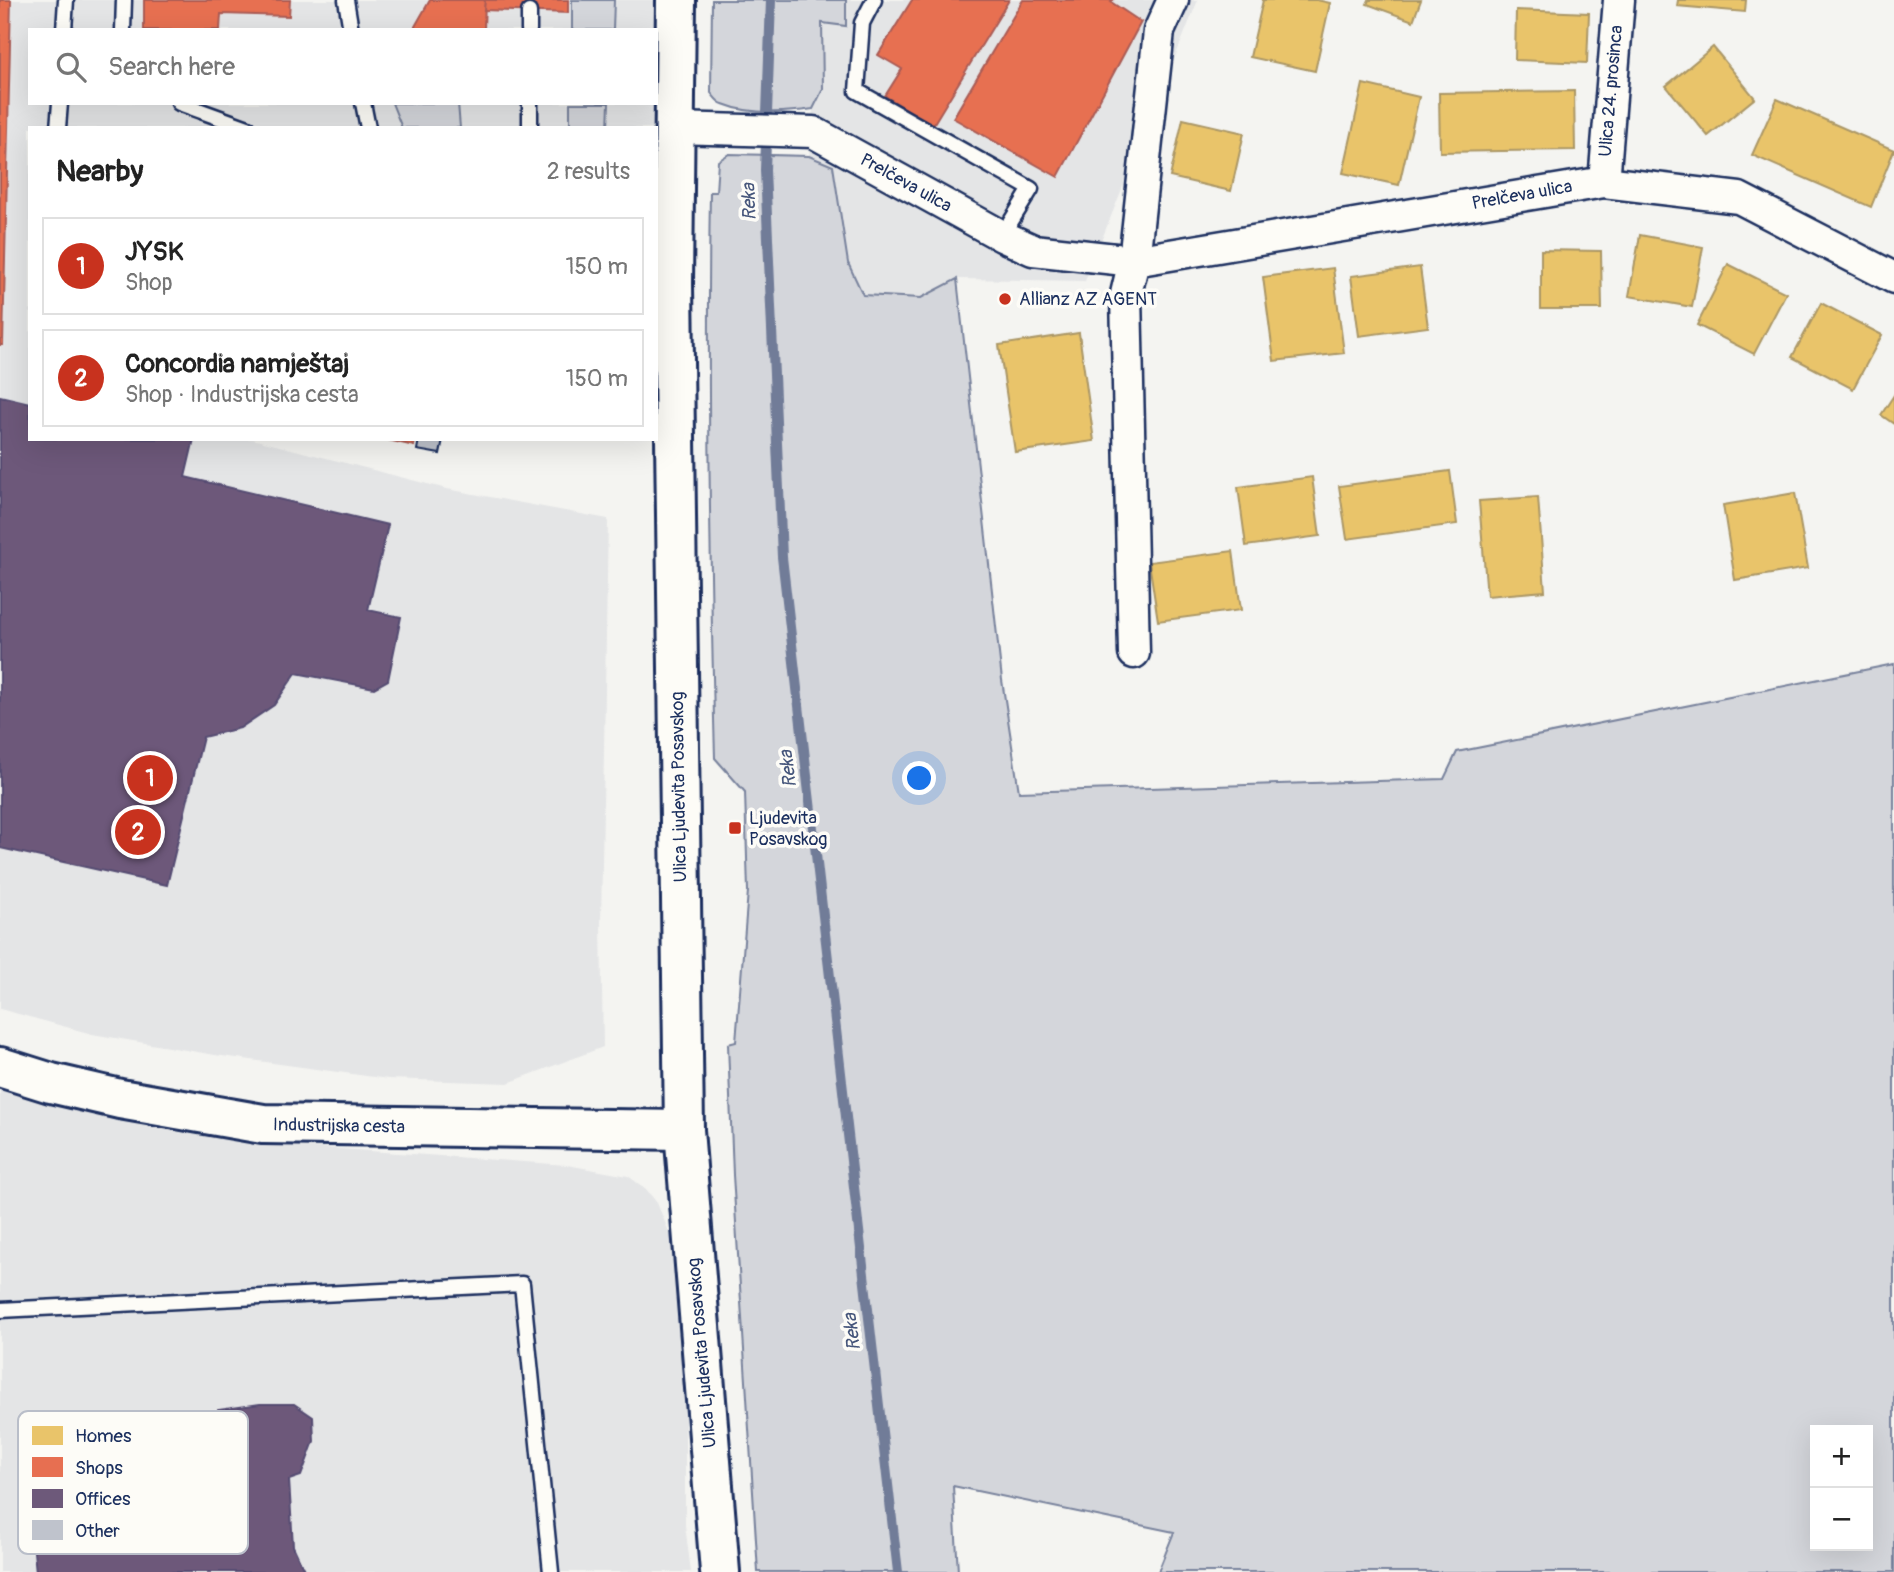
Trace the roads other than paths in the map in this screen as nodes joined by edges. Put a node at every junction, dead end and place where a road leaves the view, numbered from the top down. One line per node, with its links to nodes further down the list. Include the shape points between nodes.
1 (66, 0): 9 (lane)
2 (124, 0): 10 (lane)
3 (346, 0): 11 (lane)
4 (676, 0): 21 (main road, Ulica Ljudevita Posavskog)
5 (874, 0): 23 (lane, via 862,23 858,91 1031,189)
6 (1173, 0): 24 (street, via 1159,31)
7 (1619, 0): 22 (street, Ulica 24. prosinca)
8 (529, 12): 12 (lane)
9 (64, 28)
10 (123, 28)
11 (351, 28)
12 (529, 28)
13 (60, 105): 17 (lane)
14 (185, 105): 18 (lane)
15 (363, 105): 19 (lane)
16 (530, 105): 20 (lane)
17 (58, 126)
18 (242, 126)
19 (368, 126)
20 (530, 126)
21 (674, 128): 23 (street, Prelčeva ulica, via 813,132); 26 (main road, Ulica Ljudevita Posavskog)
22 (1604, 181): 24 (street, Prelčeva ulica); 25 (street, Prelčeva ulica, via 1739,198)
23 (1002, 236): 24 (street, Prelčeva ulica, via 1033,250)
24 (1134, 261): 27 (street, via 1126,294)
25 (1894, 278)
26 (665, 282): 29 (main road, Ulica Ljudevita Posavskog)
27 (1134, 653)
28 (0, 1067): 29 (main road, Industrijska cesta, via 120,1099 263,1124)
29 (684, 1130): 32 (main road, Ulica Ljudevita Posavskog)
30 (0, 1310): 31 (lane, via 522,1284)
31 (551, 1572)
32 (720, 1572)

